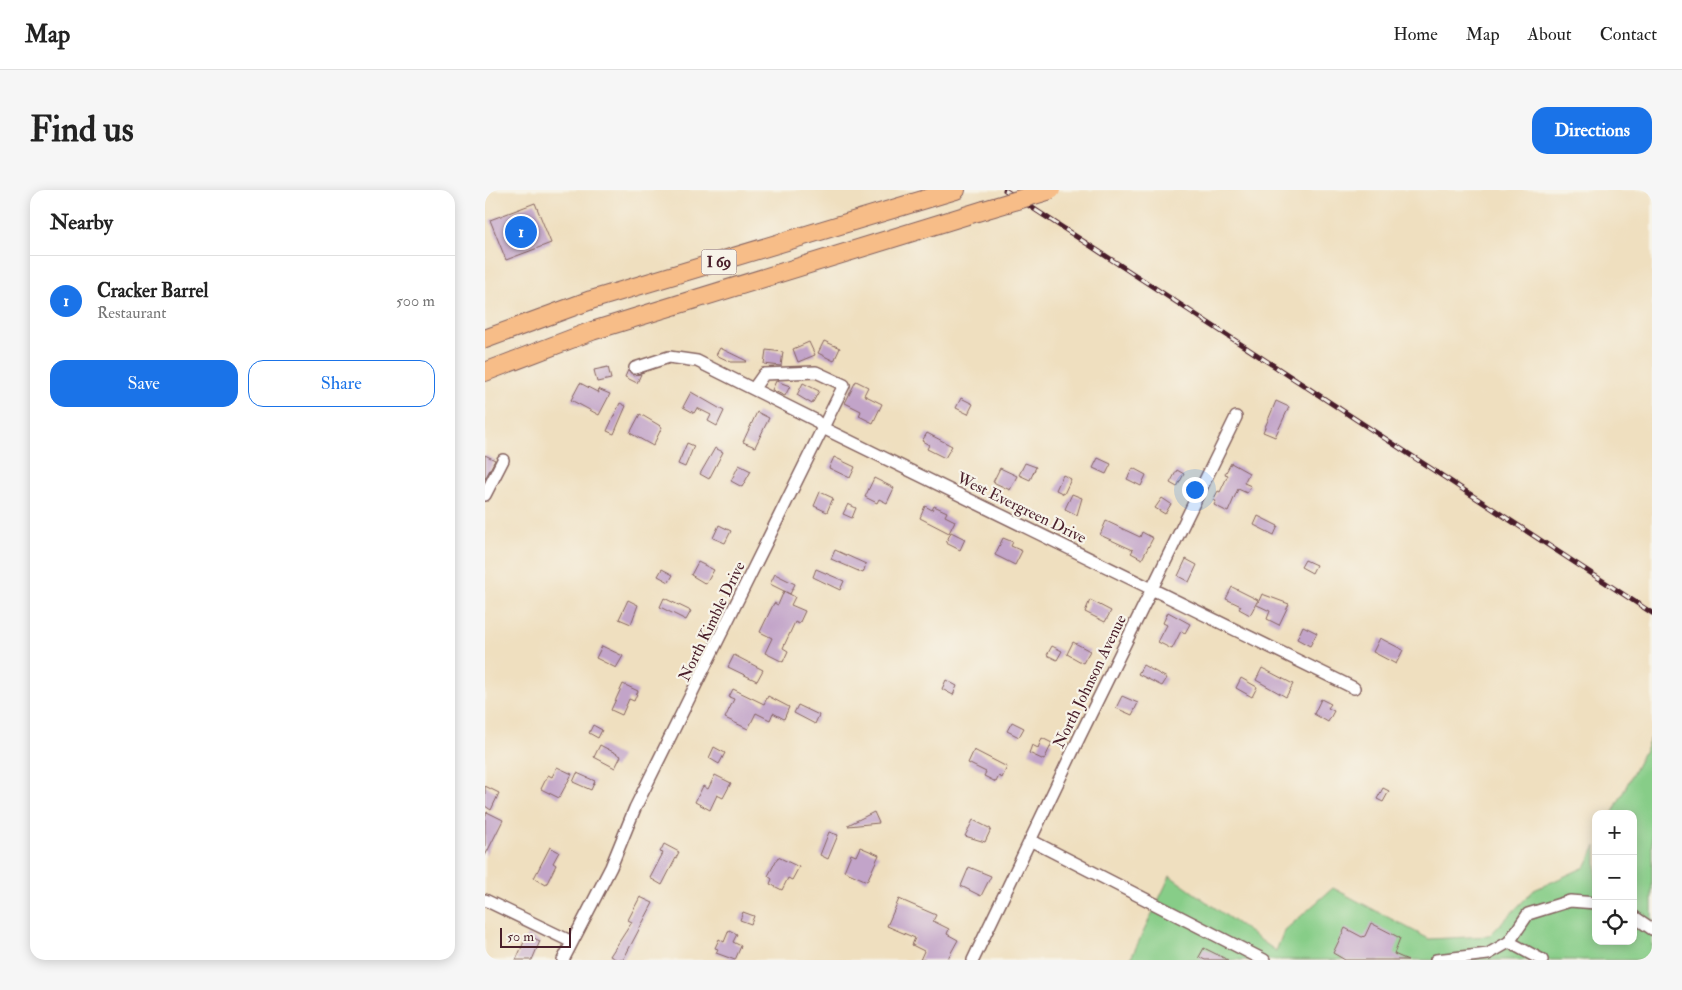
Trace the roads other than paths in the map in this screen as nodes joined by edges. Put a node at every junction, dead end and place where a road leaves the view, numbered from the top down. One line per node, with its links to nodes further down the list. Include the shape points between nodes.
1 (955, 190): 3 (highway, I 69, via 591,300)
2 (1051, 190): 5 (highway, I 69, bridge, via 592,331)
3 (485, 339)
4 (635, 368): 6 (street, West Evergreen Drive, via 677,357 697,361)
5 (485, 372)
6 (754, 388): 8 (street, West Evergreen Drive, via 815,420); 8 (street, North Kimble Drive, via 763,374 816,372 844,385)
7 (1236, 417): 11 (street, North Johnson Avenue)
8 (823, 428): 11 (street, West Evergreen Drive); 18 (street, North Kimble Drive, via 635,808 611,867)
9 (503, 460): 10 (street)
10 (485, 495)
11 (1152, 589): 12 (street, West Evergreen Drive); 13 (street, North Johnson Avenue)
12 (1354, 688)
13 (1030, 840): 21 (street, North Johnson Avenue); 22 (street)
14 (485, 900): 18 (street)
15 (1592, 903): 19 (street, via 1570,901 1528,914)
16 (1637, 919): 17 (street)
17 (1652, 929)
18 (571, 942): 20 (street, North Kimble Drive)
19 (1509, 942): 23 (street, via 1488,954); 24 (street)
20 (563, 960)
21 (973, 960)
22 (1263, 960)
23 (1436, 960)
24 (1542, 960)

